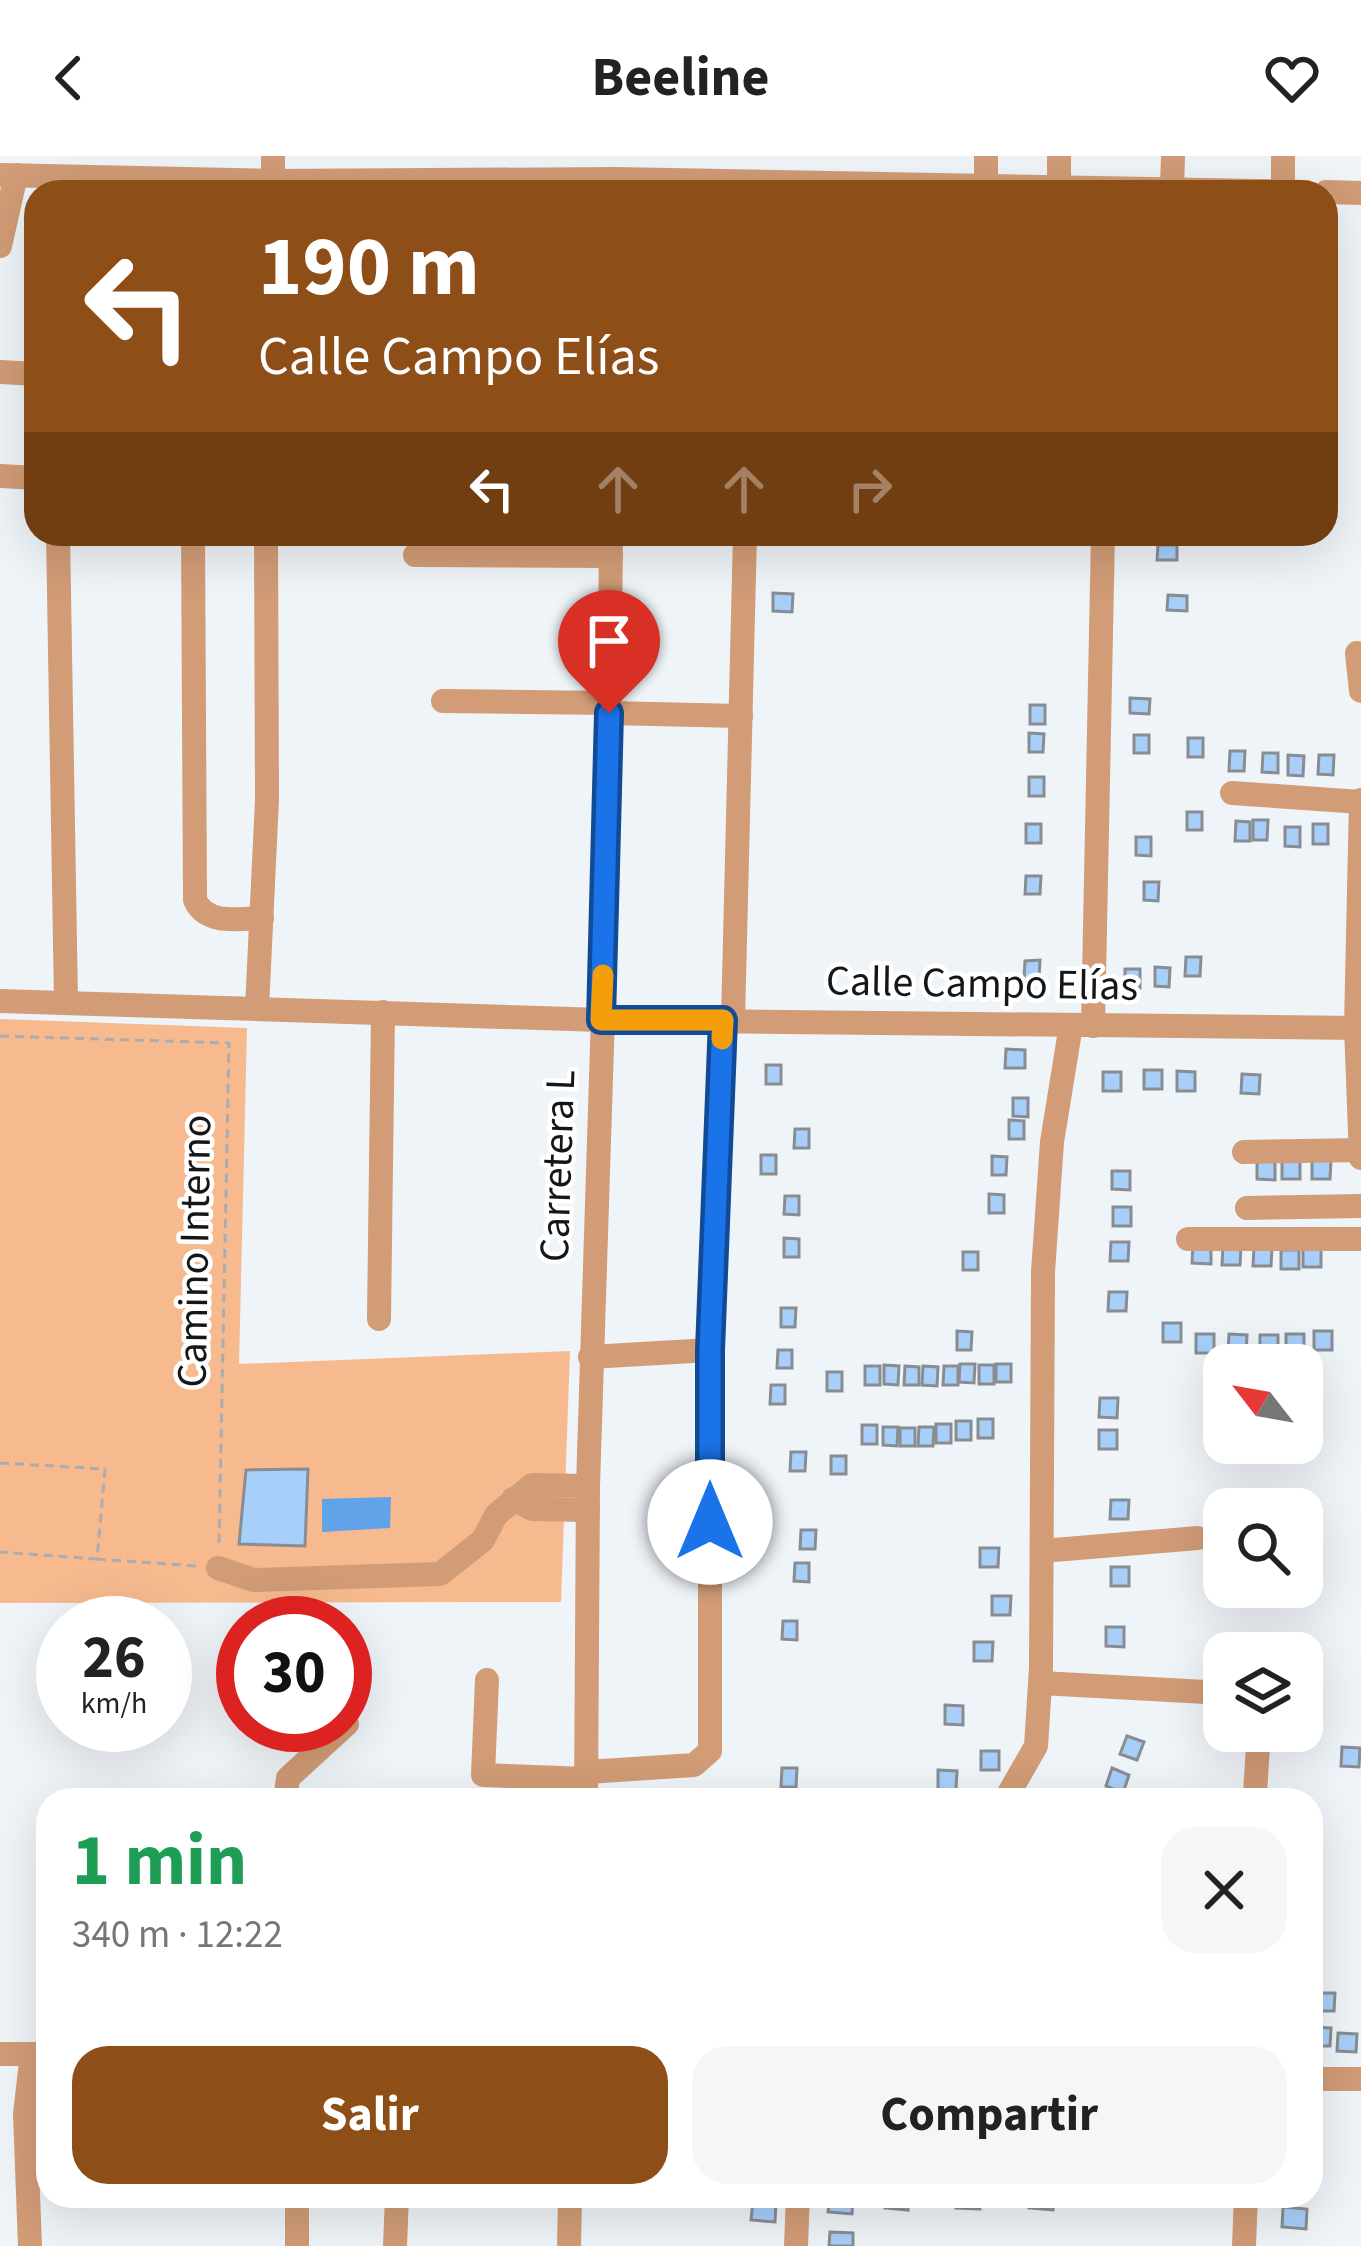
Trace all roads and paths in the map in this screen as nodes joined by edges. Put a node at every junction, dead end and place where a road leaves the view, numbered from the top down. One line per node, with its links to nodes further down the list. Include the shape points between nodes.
1 (273, 169): 2 (street); 5 (street)
2 (8, 175): 8 (street)
3 (616, 176): 4 (street); 6 (street)
4 (747, 176): 7 (street)
5 (305, 180)
6 (499, 180)
7 (843, 180)
8 (0, 246)
9 (58, 546): 26 (street)
10 (193, 546): 24 (street, via 195,900 208,916)
11 (266, 546): 24 (street)
12 (591, 546): 16 (street)
13 (611, 546): 20 (street, Carretera L)
14 (745, 546): 21 (street)
15 (1102, 546): 31 (street)
16 (415, 555)
17 (1357, 652): 18 (street)
18 (1361, 691)
19 (443, 701): 20 (street)
20 (609, 708): 21 (street); 29 (street, Carretera L)
21 (741, 716): 30 (street)
22 (1232, 793): 23 (street)
23 (1361, 801): 32 (street)
24 (262, 918): 27 (street)
25 (0, 1001): 26 (street, Calle Campo Elías)
26 (66, 1001): 27 (street, Calle Campo Elías)
27 (257, 1008): 28 (street, Calle Campo Elías)
28 (383, 1012): 29 (street, Calle Campo Elías); 40 (street)
29 (601, 1020): 30 (street, Calle Campo Elías); 42 (street, Carretera L)
30 (728, 1020): 31 (street, Calle Campo Elías); 41 (street)
31 (1082, 1025): 32 (street, Calle Campo Elías); 46 (street, via 1052,1142)
32 (1359, 1028): 35 (street)
33 (0, 1036): 49 (path, Camino Interno, via 230,1043)
34 (1244, 1152): 35 (street)
35 (1361, 1154)
36 (1361, 1206): 37 (street)
37 (1247, 1208)
38 (1361, 1239): 39 (street)
39 (1188, 1240)
40 (379, 1319)
41 (710, 1350): 42 (street); 55 (street, via 710,1750 694,1766)
42 (590, 1357): 44 (street, Carretera L)
43 (0, 1463): 48 (path, via 106,1469)
44 (588, 1498): 49 (street, via 532,1485 440,1574 254,1580); 55 (street, Carretera L)
45 (1198, 1538): 46 (street)
46 (1042, 1551): 51 (street)
47 (0, 1552): 48 (path)
48 (97, 1559): 49 (path)
49 (218, 1568)
50 (487, 1680): 55 (street, via 483,1775)
51 (1040, 1683): 52 (street); 57 (street, via 1036,1746)
52 (1203, 1693)
53 (316, 1752): 56 (street)
54 (1258, 1752): 58 (street)
55 (587, 1784)
56 (287, 1788)
57 (1012, 1788)
58 (1255, 1788)
59 (0, 2054): 60 (street)
60 (36, 2054)
61 (36, 2064): 69 (street, via 25,2092)
62 (1323, 2079): 63 (street)
63 (1361, 2079)
64 (296, 2208): 70 (street)
65 (397, 2208): 71 (street)
66 (570, 2208): 72 (street)
67 (798, 2208): 73 (street)
68 (1246, 2208): 74 (street)
69 (28, 2246)
70 (297, 2246)
71 (395, 2246)
72 (569, 2246)
73 (796, 2246)
74 (1244, 2246)

